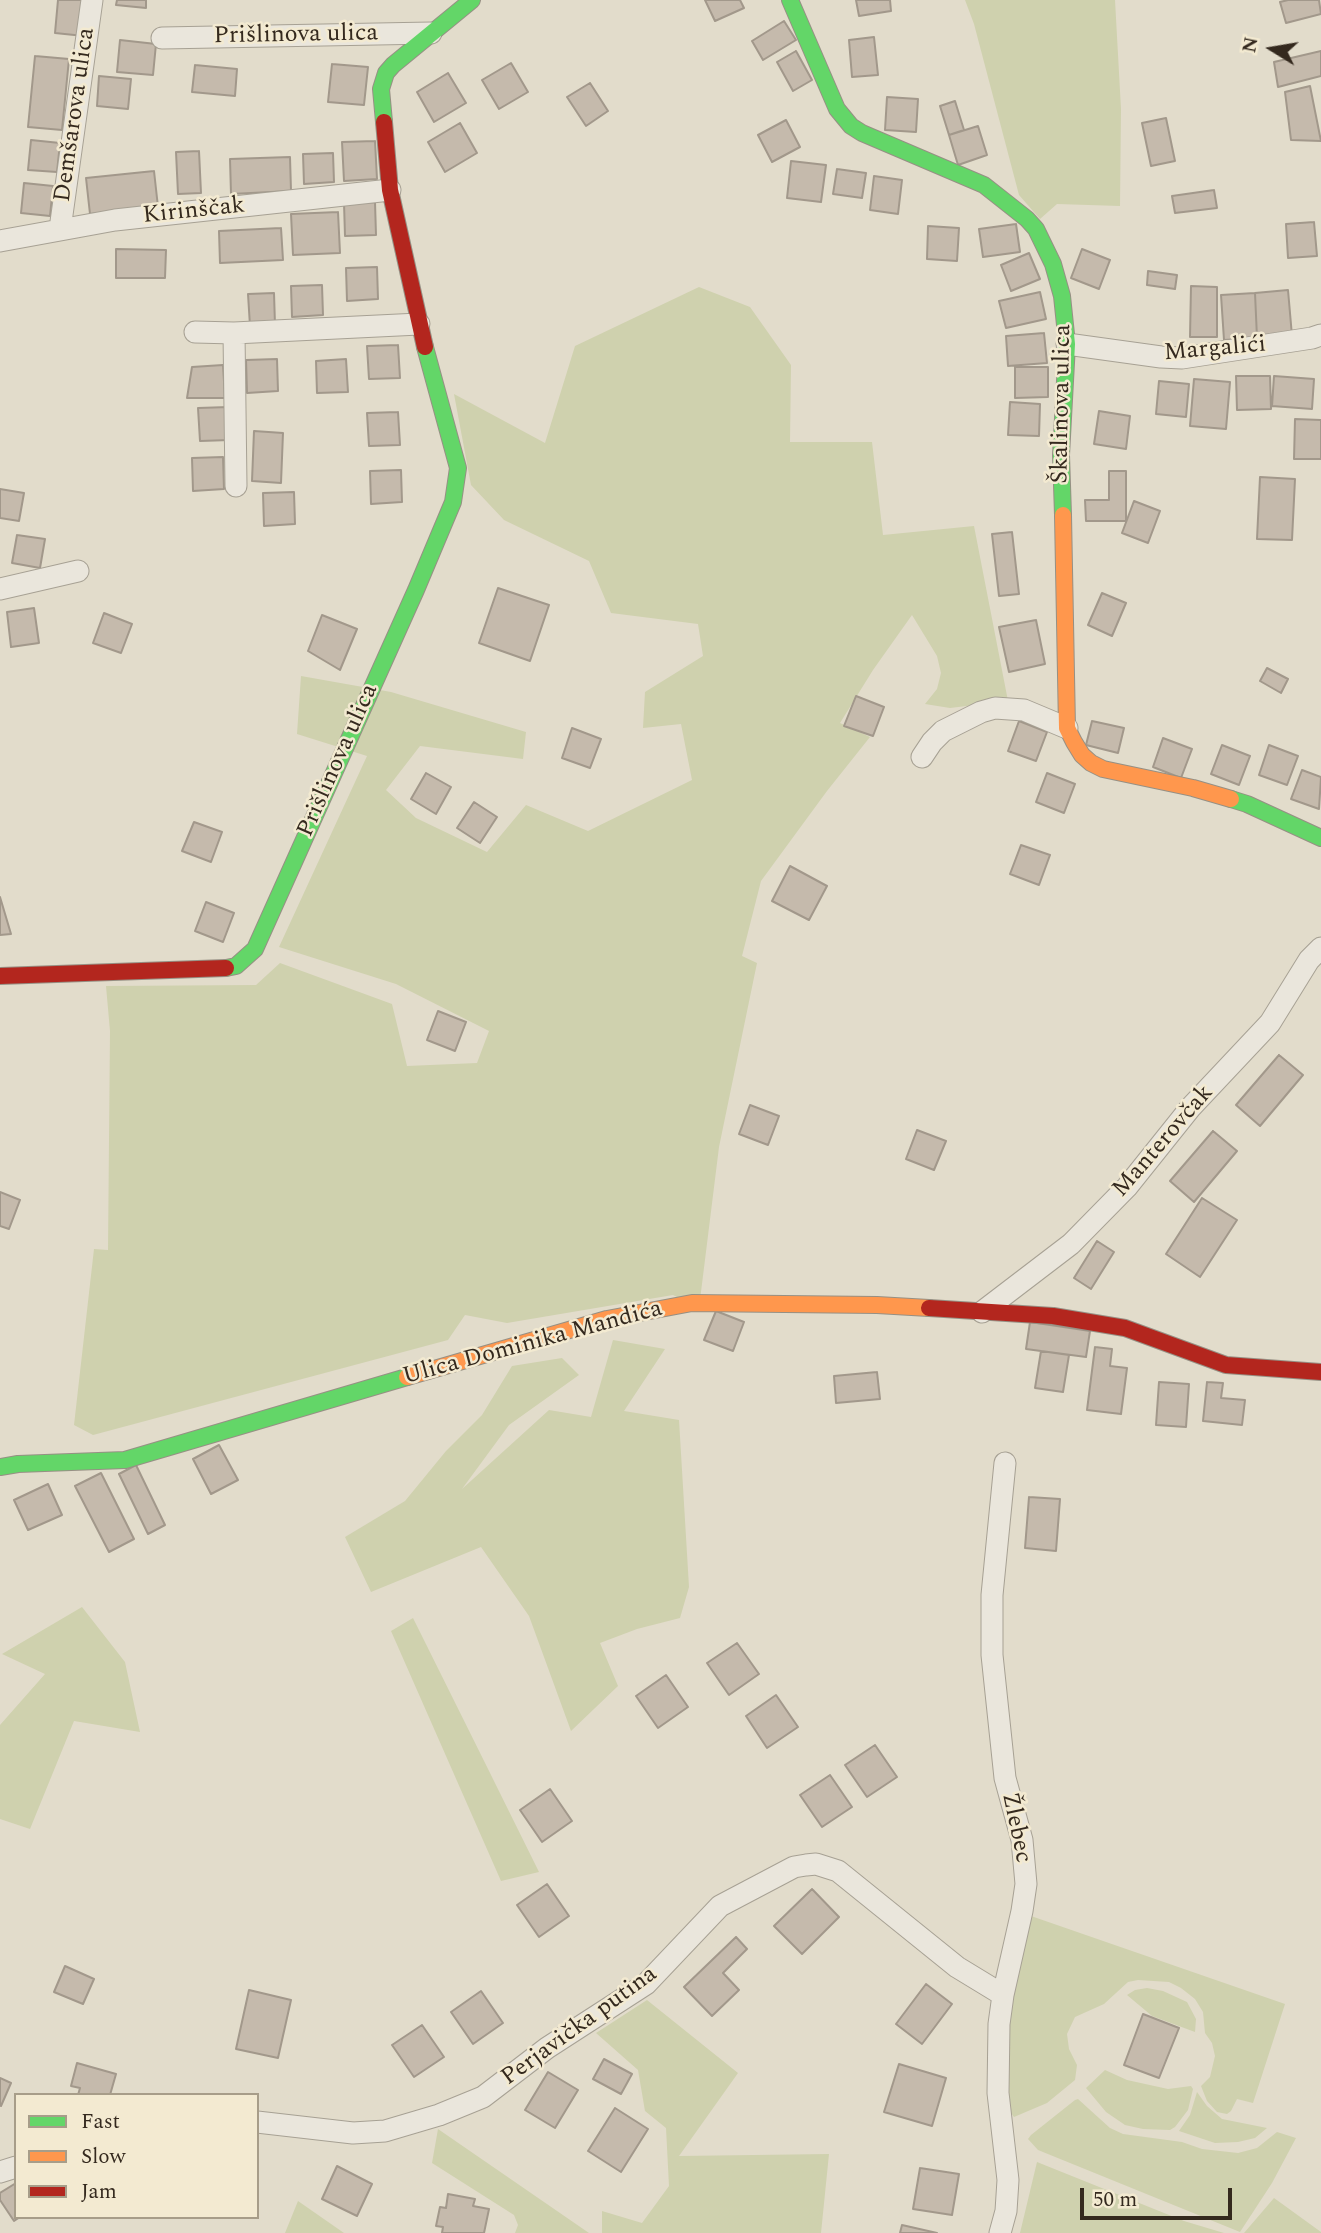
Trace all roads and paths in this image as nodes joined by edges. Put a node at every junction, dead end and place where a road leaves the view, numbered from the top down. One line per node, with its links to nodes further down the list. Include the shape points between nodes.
1 (92, 0): 7 (street, Demšarova ulica)
2 (472, 0): 4 (street, Prišlinova ulica)
3 (790, 0): 13 (street, Škalinova ulica, via 838,109 851,126 984,185 1036,229 1062,296)
4 (431, 33): 5 (street, Prišlinova ulica); 6 (street, Prišlinova ulica, via 393,65 383,80)
5 (162, 38)
6 (390, 190): 7 (street, Kirinščak); 9 (street, Prišlinova ulica)
7 (60, 229): 8 (street, Kirinščak)
8 (0, 241)
9 (419, 324): 11 (street); 21 (street, Prišlinova ulica, via 458,468 453,502 255,949 236,966 224,968)
10 (195, 332): 11 (street)
11 (234, 333): 14 (street)
12 (1321, 335): 13 (street, Margalići, via 1182,358)
13 (1067, 344): 17 (street, Škalinova ulica, via 1061,466)
14 (236, 486)
15 (78, 571): 16 (street)
16 (0, 589)
17 (1067, 729): 18 (street, via 1024,710 995,708 943,731); 19 (street, via 1082,755 1103,769 1247,804)
18 (922, 757)
19 (1321, 838)
20 (1321, 948): 22 (street, Manterovčak, via 1270,1023 1191,1107 1127,1187 1071,1244)
21 (0, 976)
22 (982, 1312): 23 (street, Ulica Dominika Mandića, via 1053,1316 1125,1328 1226,1365); 25 (street, Ulica Dominika Mandića, via 877,1305 692,1303 607,1319 125,1460)
23 (1321, 1372)
24 (1005, 1463): 26 (street, Žlebec, via 992,1595 992,1655 1005,1778 1021,1840 1026,1884)
25 (0, 1467)
26 (1003, 1995): 27 (street, Perjavička putina, via 957,1966 838,1871 794,1867 720,1906 646,1984 547,2048 484,2096 385,2132); 28 (street, Žlebec, via 998,2093 1009,2180)
27 (259, 2122)
28 (1000, 2233)

